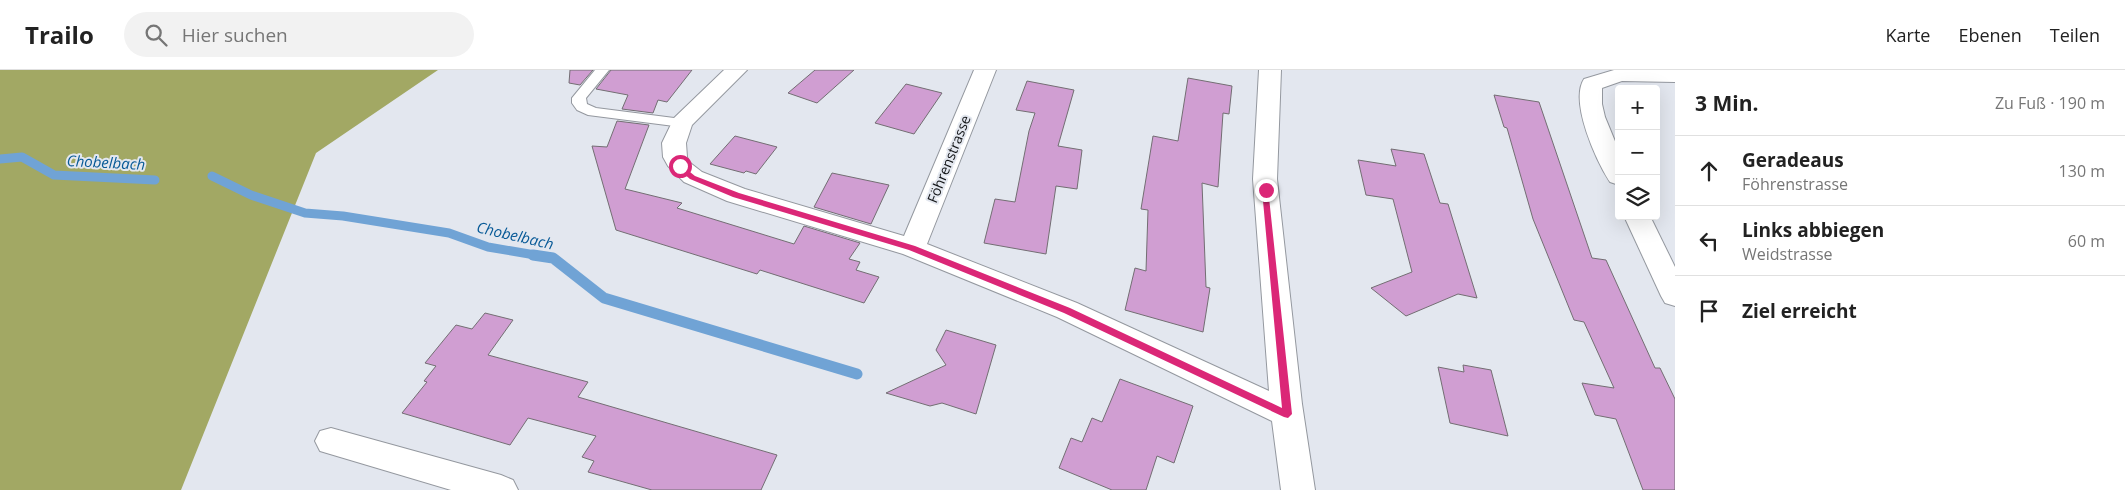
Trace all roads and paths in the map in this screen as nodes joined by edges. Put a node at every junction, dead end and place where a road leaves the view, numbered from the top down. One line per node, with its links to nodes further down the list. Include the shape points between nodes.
1 (602, 70): 6 (lane, via 579,98 582,107 593,112)
2 (736, 70): 6 (street)
3 (985, 70): 9 (street, Föhrenstrasse)
4 (1270, 70): 12 (street, via 1265,179)
5 (1675, 76): 7 (street, via 1620,75 1592,84 1588,93 1600,136)
6 (682, 123): 9 (street, via 674,143 675,157 693,177 736,195)
7 (1618, 175)
8 (1639, 220): 10 (street)
9 (912, 248): 12 (street, via 1067,310)
10 (1667, 266): 11 (street)
11 (1675, 296)
12 (1288, 414): 15 (street)
13 (331, 441): 14 (street)
14 (501, 490)
15 (1298, 490)

